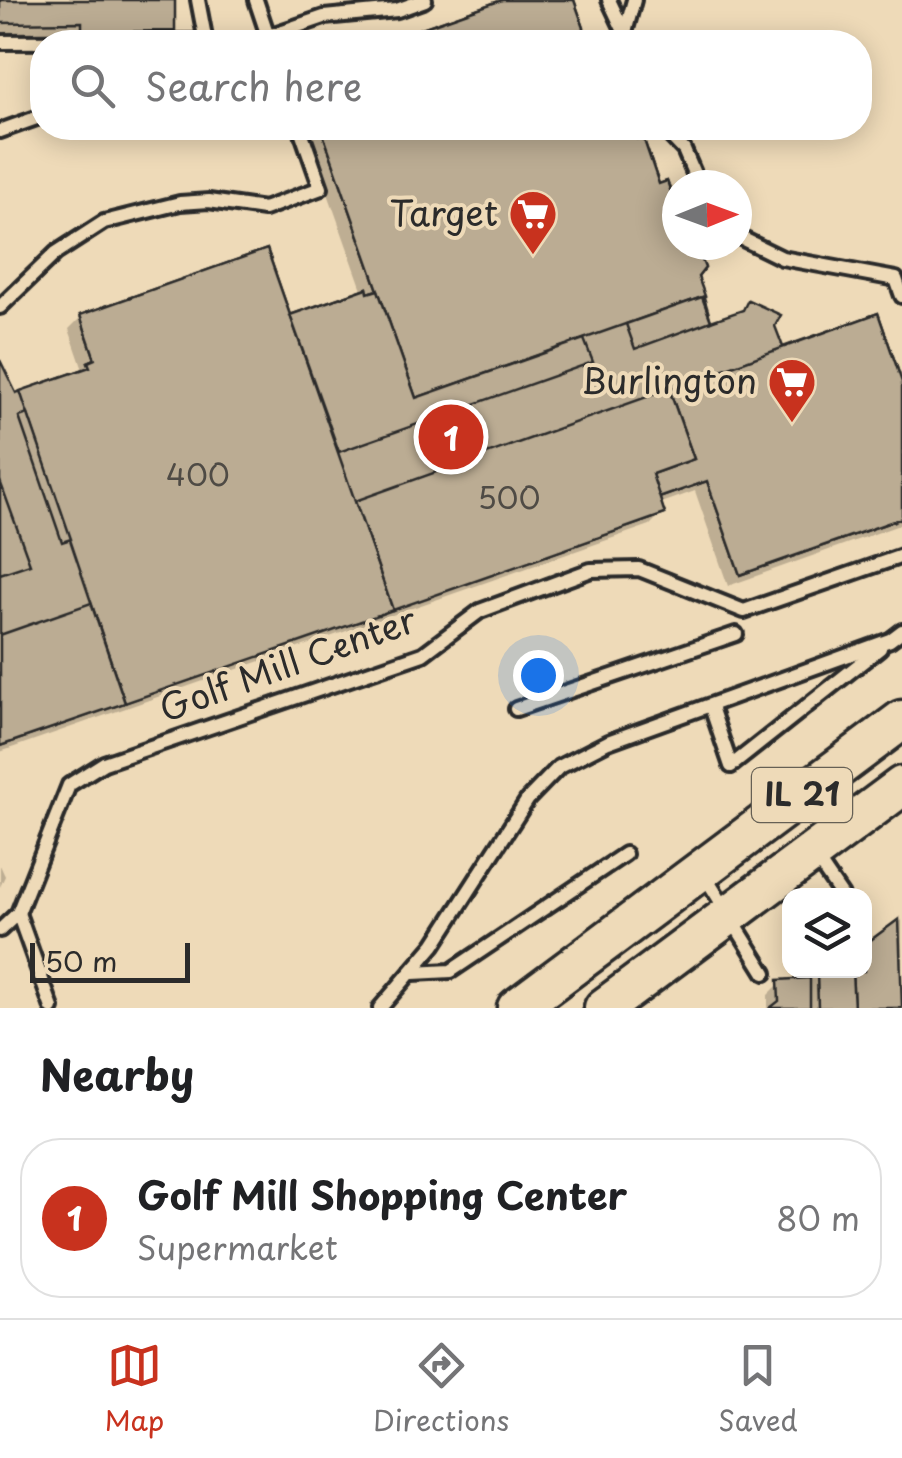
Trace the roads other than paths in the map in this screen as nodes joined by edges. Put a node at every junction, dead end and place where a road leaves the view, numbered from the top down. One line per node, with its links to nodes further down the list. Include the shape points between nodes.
1 (198, 0): 6 (lane)
2 (256, 0): 7 (lane)
3 (424, 0): 8 (lane, via 398,10 324,16)
4 (609, 0): 9 (lane)
5 (634, 0): 10 (lane)
6 (203, 30)
7 (266, 30)
8 (292, 30)
9 (624, 30)
10 (628, 30)
11 (0, 42): 12 (lane)
12 (30, 42)
13 (30, 120): 14 (lane)
14 (0, 131)
15 (304, 140): 20 (lane, via 321,188 264,209 180,203 104,222 56,253)
16 (674, 140): 17 (lane)
17 (693, 170)
18 (752, 243): 19 (lane, via 782,258 896,279)
19 (902, 296)
20 (0, 307)
21 (902, 556): 32 (lane, Golf Mill Center, via 744,611 657,575 612,566 480,611 423,654 79,777 54,814)
22 (736, 634): 25 (lane)
23 (896, 636): 24 (lane); 24 (lane, via 730,766)
24 (711, 707): 36 (lane, via 589,750 542,782)
25 (516, 709)
26 (902, 720): 30 (main road, IL 21)
27 (902, 786): 28 (main road, IL 21)
28 (813, 853): 31 (lane); 33 (main road, IL 21)
29 (625, 854): 36 (lane, via 450,972)
30 (702, 870): 33 (lane); 39 (main road, IL 21)
31 (837, 888)
32 (18, 913): 34 (lane, Golf Mill Center); 37 (lane)
33 (728, 916): 35 (lane); 40 (main road, IL 21)
34 (0, 930)
35 (764, 973)
36 (413, 974): 38 (lane)
37 (52, 1008)
38 (380, 1008)
39 (516, 1008)
40 (604, 1008)

